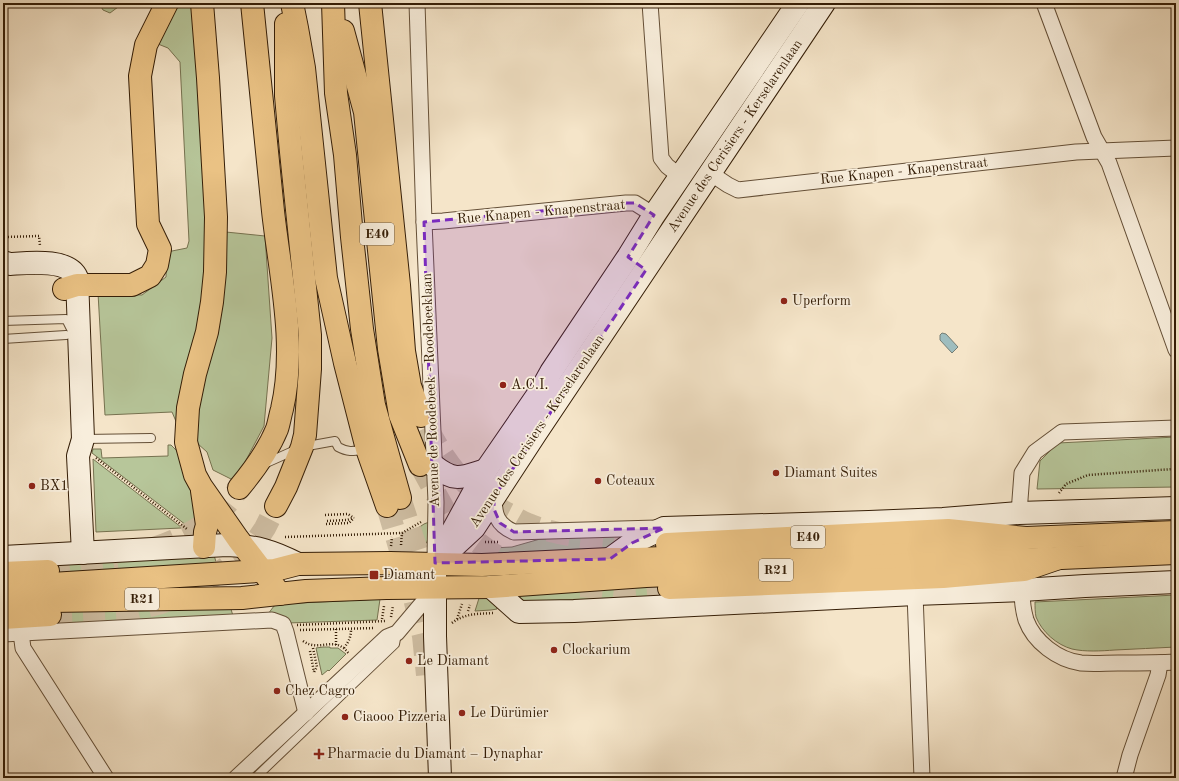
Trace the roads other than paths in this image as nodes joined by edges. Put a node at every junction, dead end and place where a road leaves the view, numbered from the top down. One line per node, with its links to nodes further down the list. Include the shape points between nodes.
1 (167, 3): 22 (main road, via 146,45 140,76 148,224 160,249 157,265 150,276 132,285)
2 (202, 3): 36 (main road, via 216,217 215,272 207,332 188,408 186,442 194,475)
3 (252, 3): 34 (main road, via 288,344 287,374 277,429 265,454)
4 (288, 3): 30 (main road, via 286,96 310,335 310,369)
5 (292, 3): 31 (main road, E40, via 304,68 326,278)
6 (334, 3): 31 (main road, E40, via 336,93 345,155 362,329 393,502); 33 (main road, E40, via 365,112 389,349 400,415)
7 (370, 3): 27 (main road, E40, via 404,351 410,386)
8 (416, 3): 18 (street, Avenue de Roodebeek - Roodebeeklaan)
9 (650, 3): 16 (street, via 660,158)
10 (798, 3): 16 (street, Avenue des Cerisiers - Kerselarenlaan)
11 (1044, 3): 14 (street, via 1094,137)
12 (819, 5): 15 (street, Avenue des Cerisiers - Kerselarenlaan)
13 (1176, 148): 14 (street, Rue Knapen - Knapenstraat)
14 (1102, 151): 15 (street, Rue Knapen - Knapenstraat, via 738,190); 26 (street, via 1109,163)
15 (710, 173): 21 (street, Avenue des Cerisiers - Kerselarenlaan)
16 (681, 176): 17 (street, Avenue des Cerisiers - Kerselarenlaan)
17 (654, 215): 18 (street, Rue Knapen - Knapenstraat, via 635,203 626,203); 19 (street, Avenue des Cerisiers - Kerselarenlaan)
18 (424, 222): 33 (street, Avenue de Roodebeek - Roodebeeklaan)
19 (628, 257): 21 (street); 35 (street, Avenue des Cerisiers - Kerselarenlaan)
20 (3, 262): 22 (street, via 52,263 75,273 77,278)
21 (646, 270): 38 (street, Avenue des Cerisiers - Kerselarenlaan)
22 (71, 287): 24 (street); 24 (street)
23 (3, 321): 24 (lane)
24 (70, 333): 25 (lane); 32 (street, via 70,438)
25 (3, 339)
26 (1176, 350)
27 (421, 416)
28 (1176, 428): 41 (street, via 1062,432 1035,452 1022,473)
29 (151, 438): 32 (lane)
30 (302, 447): 31 (lane, via 335,441 338,447 345,451); 34 (lane); 39 (main road)
31 (367, 449)
32 (85, 450): 48 (street)
33 (427, 466): 35 (street, via 461,478); 53 (street, Avenue de Roodebeek - Roodebeeklaan, via 436,517)
34 (254, 469): 37 (main road)
35 (486, 470): 53 (street, Avenue des Cerisiers - Kerselarenlaan)
36 (201, 486): 45 (main road, via 207,525 205,532); 46 (main road)
37 (239, 488)
38 (494, 496): 43 (street, via 494,509 500,523 514,532); 53 (street, Avenue des Cerisiers - Kerselarenlaan, via 474,528)
39 (276, 506)
40 (1176, 508): 41 (street)
41 (1019, 512): 43 (street)
42 (1176, 532): 44 (main road, R21)
43 (666, 536): 44 (main road, E40, via 948,530); 51 (street, via 632,543)
44 (1026, 538): 51 (main road, R21, via 947,547)
45 (197, 540): 46 (street); 48 (street)
46 (244, 546): 52 (street, via 266,550); 54 (main road)
47 (1176, 552): 50 (main road, R21)
48 (83, 553): 49 (street)
49 (3, 557)
50 (1062, 557): 59 (main road, R21, via 646,576); 61 (main road, via 1024,570 943,578)
51 (610, 559): 53 (main road, R21, via 482,565)
52 (298, 564): 53 (main road, R21); 54 (main road, R21, via 275,570)
53 (435, 564): 60 (street, Avenue de Roodebeek - Roodebeeklaan)
54 (263, 570): 58 (main road, R21); 63 (main road)
55 (48, 571): 56 (main road)
56 (3, 572)
57 (1176, 582): 62 (street)
58 (3, 586)
59 (491, 587): 60 (main road, R21); 64 (street, via 519,612)
60 (435, 588): 63 (main road, R21); 68 (street); 77 (street, Avenue de Roodebeek - Roodebeeklaan)
61 (669, 588)
62 (1022, 590): 64 (street); 72 (street, via 1028,625 1042,644 1058,655 1080,663)
63 (280, 594): 65 (main road, R21, via 242,598)
64 (915, 594): 78 (street)
65 (3, 603)
66 (50, 615): 67 (main road)
67 (3, 618)
68 (394, 627): 73 (street, via 387,637); 76 (lane, via 395,644)
69 (21, 633): 70 (street); 73 (street, via 272,620 287,628); 74 (street, via 23,648)
70 (3, 634)
71 (1176, 662): 72 (street)
72 (1160, 663): 79 (street)
73 (306, 713): 75 (street)
74 (106, 778)
75 (236, 778)
76 (255, 778)
77 (440, 778)
78 (922, 778)
79 (1124, 778)

